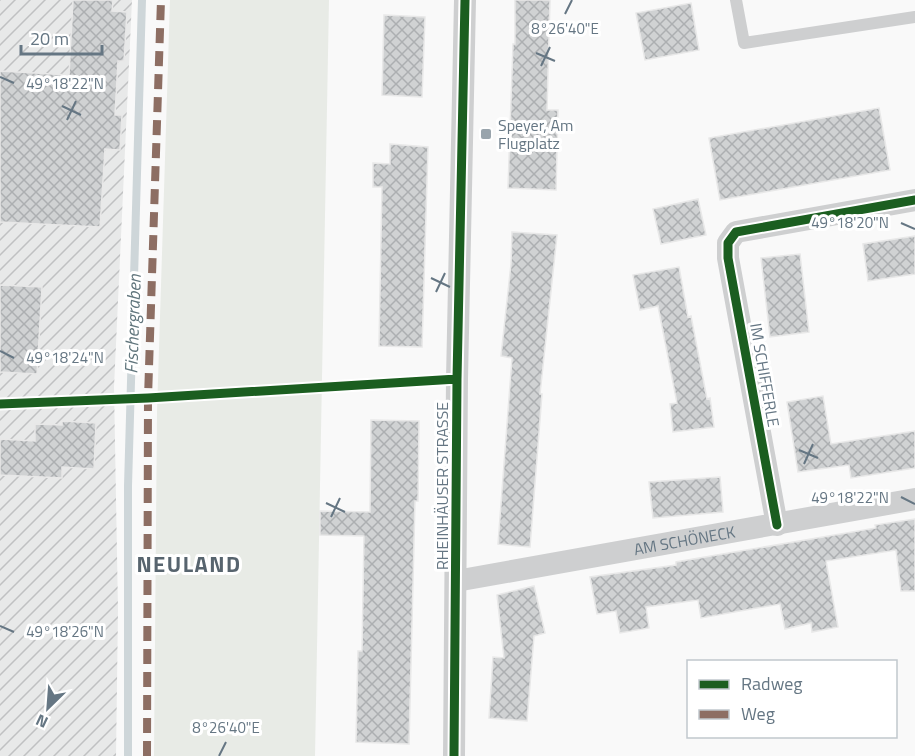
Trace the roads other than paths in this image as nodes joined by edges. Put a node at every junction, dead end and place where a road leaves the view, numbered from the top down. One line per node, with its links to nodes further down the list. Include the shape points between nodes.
1 (465, 0): 7 (street, RHEINHÄUSER STRASSE)
2 (736, 0): 3 (lane, via 744,43)
3 (915, 16)
4 (915, 200): 6 (street, IM SCHIFFERLE, via 736,232 728,243)
5 (915, 498): 6 (street, AM SCHÖNECK)
6 (777, 525): 7 (street, AM SCHÖNECK)
7 (456, 581): 8 (street, RHEINHÄUSER STRASSE)
8 (454, 756)

